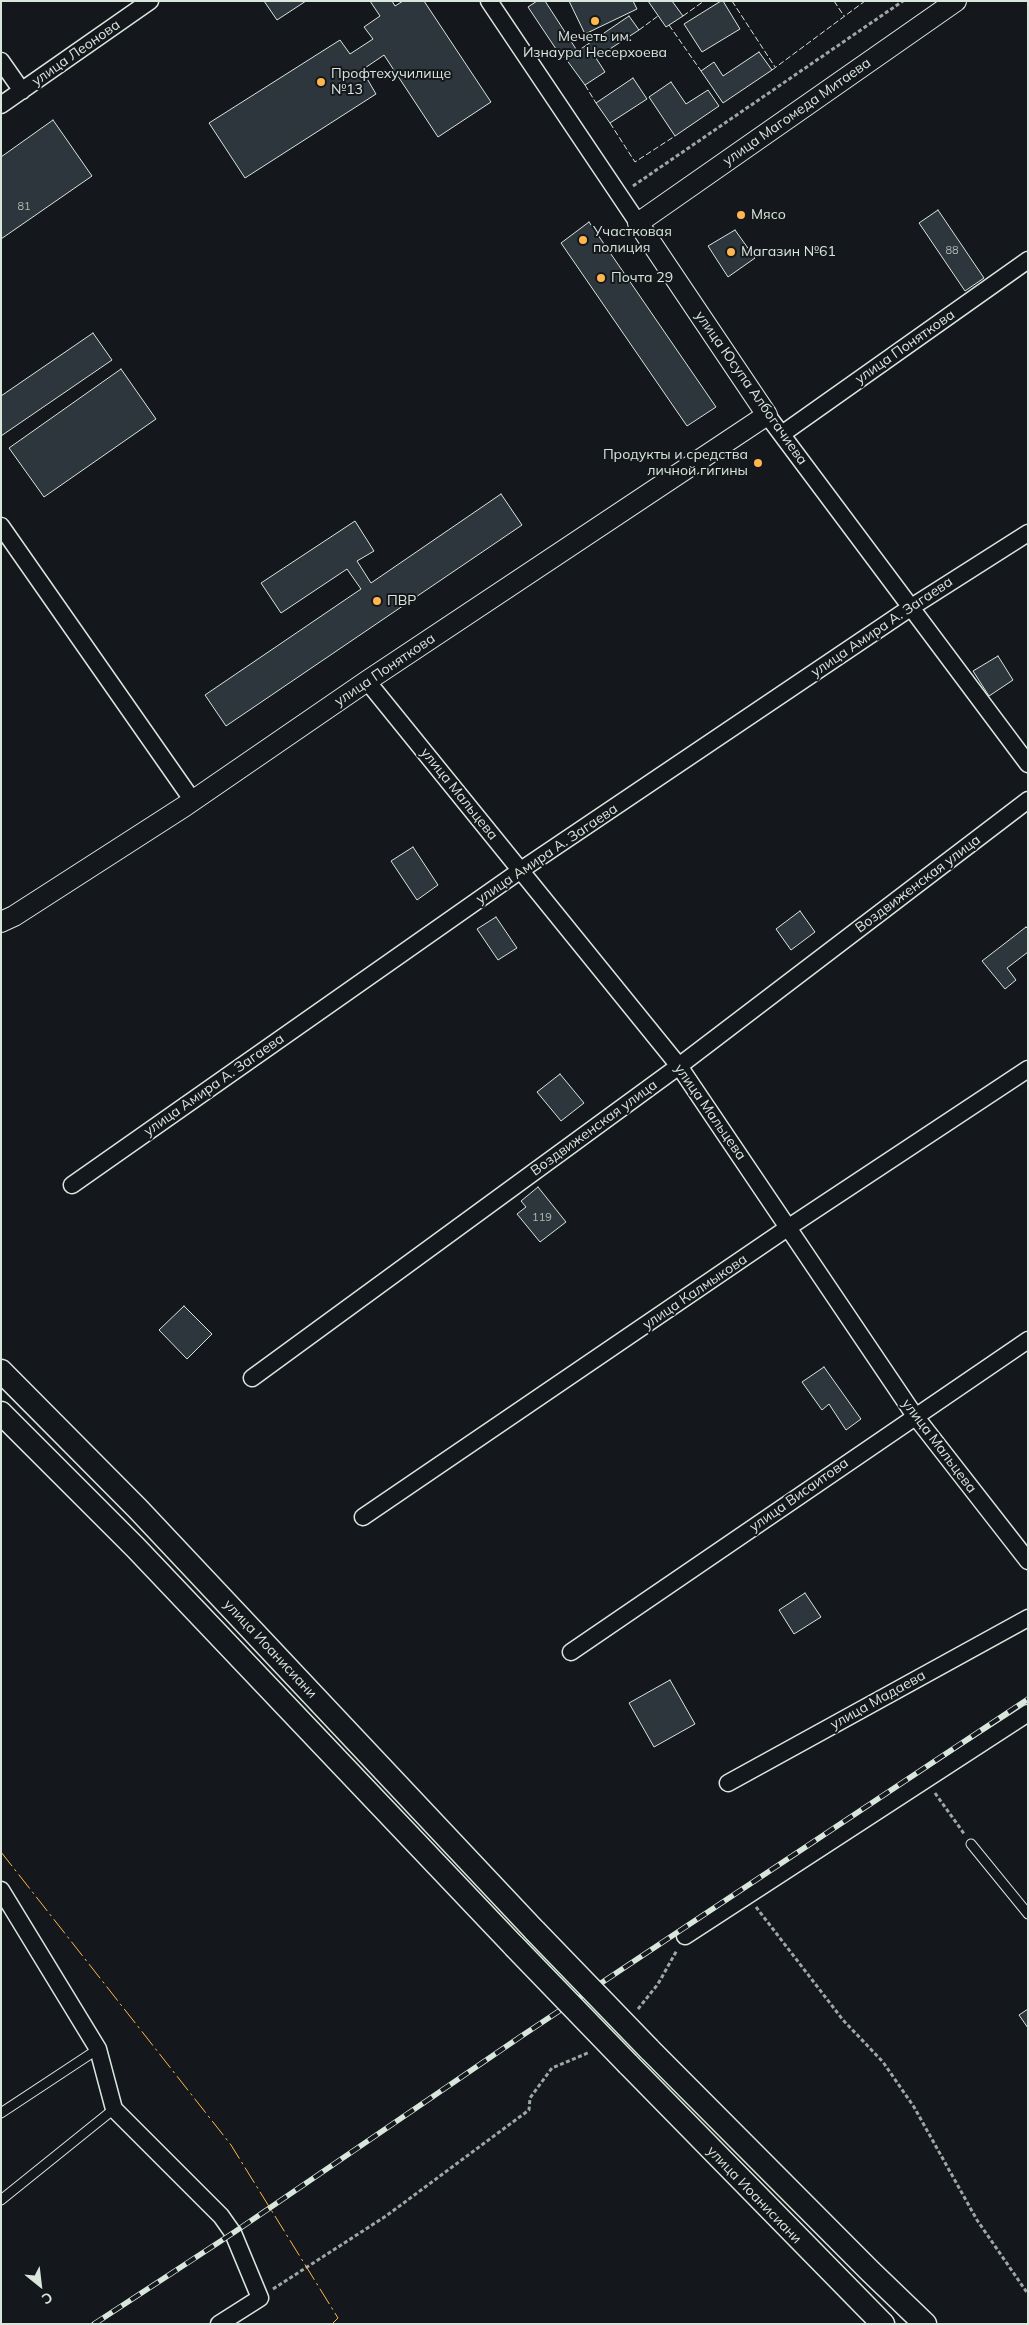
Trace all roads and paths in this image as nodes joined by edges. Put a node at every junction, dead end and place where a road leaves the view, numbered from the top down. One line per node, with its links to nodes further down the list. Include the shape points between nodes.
1 (150, 1): 6 (street, улица Леонова)
2 (903, 1): 8 (path)
3 (956, 1): 9 (street, улица Магомеда Митаева)
4 (496, 4): 8 (street, улица Юсупа Албогачиева)
5 (1, 61): 6 (street)
6 (22, 91): 7 (street, улица Леонова)
7 (1, 104)
8 (620, 195): 9 (street, улица Юсупа Албогачиева)
9 (638, 223): 11 (street, улица Юсупа Албогачиева)
10 (1028, 260): 12 (street, улица Поняткова)
11 (767, 415): 12 (street, улица Юсупа Албогачиева); 16 (street, улица Поняткова)
12 (782, 434): 15 (street, улица Юсупа Албогачиева)
13 (1, 526): 18 (street)
14 (1028, 533): 15 (street, улица Амира А. Загаева)
15 (910, 608): 17 (street, улица Юсупа Албогачиева); 20 (street, улица Амира А. Загаева)
16 (367, 681): 18 (street, улица Поняткова); 20 (street, улица Мальцева)
17 (1028, 764)
18 (193, 800): 21 (street, улица Поняткова)
19 (1028, 800): 22 (street, Воздвиженская улица)
20 (521, 870): 22 (street, улица Мальцева); 24 (street, улица Амира А. Загаева)
21 (1, 922)
22 (680, 1066): 25 (street, улица Мальцева); 28 (street, Воздвиженская улица)
23 (1028, 1069): 25 (street, улица Калмыкова)
24 (72, 1185)
25 (789, 1227): 30 (street, улица Мальцева); 31 (street, улица Калмыкова)
26 (1028, 1340): 30 (street, улица Висаитова)
27 (1, 1371): 53 (main road, улица Иоанисиани, bridge, via 138,1509 649,2049)
28 (252, 1378)
29 (1, 1413): 52 (main road, улица Иоанисиани, bridge, via 135,1547 514,1946)
30 (915, 1416): 32 (street, улица Мальцева); 34 (street, улица Висаитова)
31 (363, 1517)
32 (1028, 1561)
33 (1028, 1618): 37 (street, улица Мадаева)
34 (571, 1652)
35 (1028, 1713): 36 (street)
36 (924, 1780): 38 (path); 40 (street)
37 (728, 1783)
38 (970, 1844): 41 (lane)
39 (1, 1890): 44 (street)
40 (747, 1896): 42 (street); 49 (path, via 842,2020 883,2062 914,2107 977,2220)
41 (1028, 1914)
42 (684, 1936): 43 (path, via 658,1984)
43 (634, 2014)
44 (98, 2049): 46 (street); 47 (lane)
45 (593, 2051): 50 (path, via 552,2068 530,2098 529,2110 386,2216)
46 (114, 2109): 48 (lane); 50 (street, via 221,2216 233,2233)
47 (1, 2113)
48 (1, 2200)
49 (1028, 2294)
50 (260, 2298): 51 (street)
51 (219, 2324)
52 (882, 2324)
53 (925, 2324)

